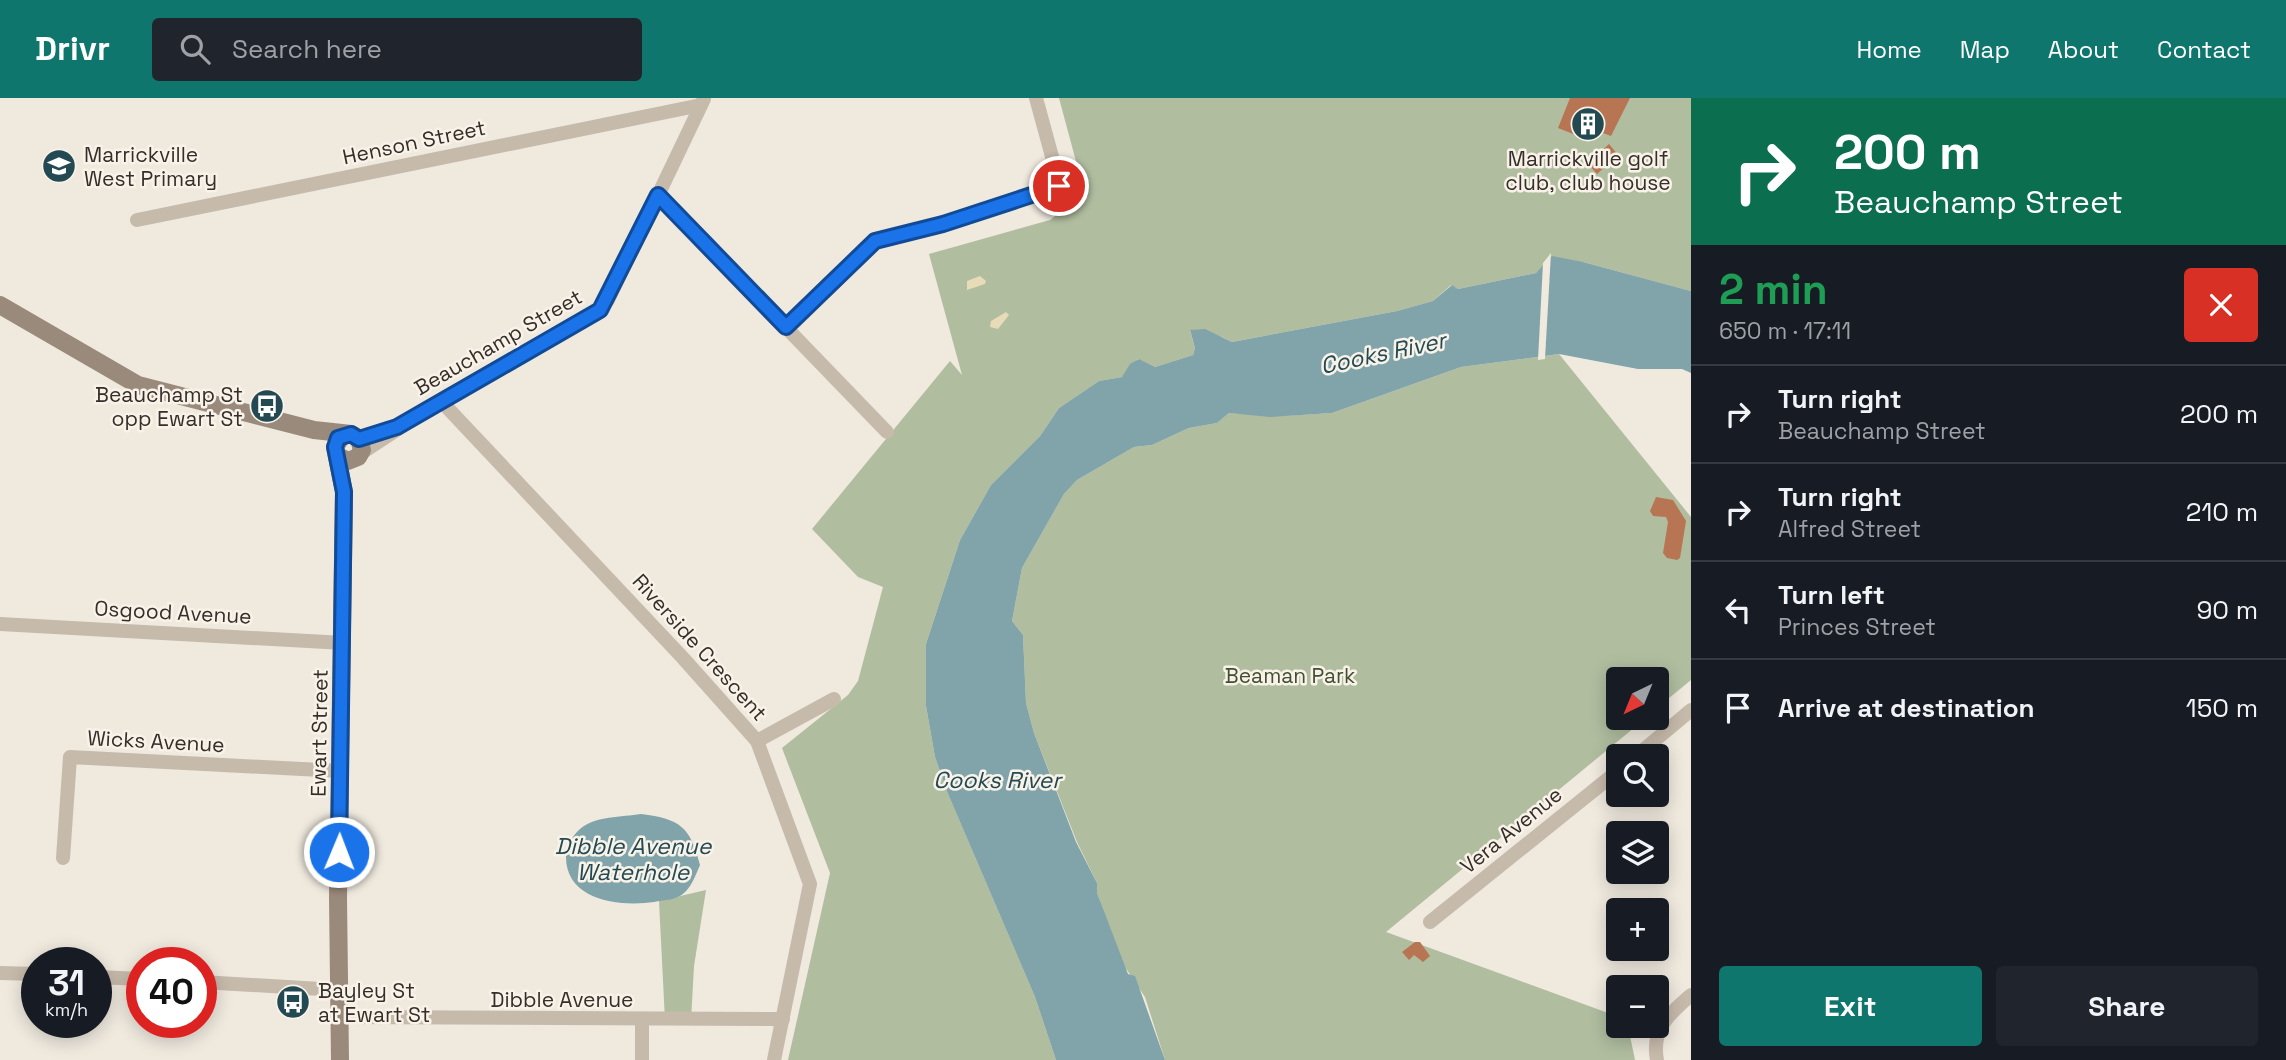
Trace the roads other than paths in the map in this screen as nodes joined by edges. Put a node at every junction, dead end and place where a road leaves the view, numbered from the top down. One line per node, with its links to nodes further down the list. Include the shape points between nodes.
1 (1036, 98): 6 (street, via 1059,186 875,241)
2 (703, 102): 3 (street, Beauchamp Street); 4 (street, Henson Street)
3 (658, 195): 6 (street); 7 (street, Beauchamp Street, via 600,310)
4 (137, 220)
5 (0, 305): 9 (street, Beauchamp Street, via 138,385 314,430)
6 (786, 327): 8 (street)
7 (441, 401): 9 (street, Beauchamp Street); 14 (street, Riverside Crescent)
8 (887, 432)
9 (348, 448): 11 (street, Ewart Street)
10 (0, 624): 11 (street, Osgood Avenue)
11 (344, 643): 16 (street, Ewart Street)
12 (834, 699): 14 (street)
13 (1691, 710): 15 (street)
14 (757, 741): 26 (street, Riverside Crescent, via 810,884)
15 (1650, 744)
16 (340, 771): 18 (street, Wicks Avenue, via 70,757); 23 (street, Ewart Street)
17 (1606, 780): 19 (street, Vera Avenue)
18 (63, 858)
19 (1430, 922)
20 (0, 972): 21 (street)
21 (21, 973)
22 (217, 983): 23 (street)
23 (338, 989): 25 (street, Ewart Street)
24 (1691, 995): 31 (street, via 1660,1024)
25 (340, 1017): 27 (street, Dibble Avenue); 28 (street, Ewart Street)
26 (783, 1019): 27 (street, Dibble Avenue); 30 (street, Riverside Crescent)
27 (642, 1021): 29 (street)
28 (340, 1060)
29 (642, 1060)
30 (774, 1060)
31 (1657, 1060)

